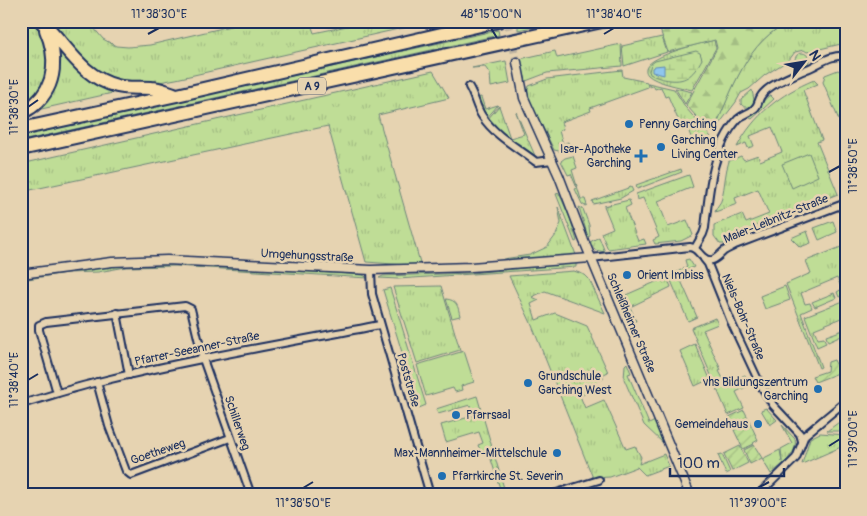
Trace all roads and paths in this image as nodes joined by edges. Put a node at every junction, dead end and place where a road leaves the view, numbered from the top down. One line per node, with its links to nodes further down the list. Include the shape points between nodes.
1 (41, 21): 7 (highway, via 80,65 102,80 116,86 153,88); 8 (highway, via 54,54 52,80 35,104)
2 (498, 21): 7 (highway, A 9)
3 (602, 21): 10 (highway, A 9)
4 (846, 56): 13 (street, via 818,62 786,78 760,96 755,109 738,120 714,164 705,228)
5 (516, 62): 11 (street, Schleißheimer Straße, via 524,98)
6 (469, 88): 11 (street, via 476,106 492,129 536,162)
7 (176, 95): 9 (highway, A 9)
8 (21, 113)
9 (21, 129)
10 (21, 149)
11 (552, 160): 14 (street, Schleißheimer Straße)
12 (846, 203): 16 (street, Maier-Leibnitz-Straße, via 735,245)
13 (695, 248): 14 (street); 15 (street)
14 (591, 258): 17 (street, Umgehungsstraße, via 462,268); 34 (street, Schleißheimer Straße)
15 (704, 259): 16 (street, Maier-Leibnitz-Straße); 19 (street, Niels-Bohr-Straße)
16 (716, 260): 19 (street, Maier-Leibnitz-Straße)
17 (371, 270): 18 (street, Umgehungsstraße, via 167,260 112,262); 21 (street, Poststraße, via 372,294)
18 (21, 274)
19 (713, 276): 29 (street, Niels-Bohr-Straße, via 760,384 773,405 800,434)
20 (117, 312): 22 (street, Schillerweg, via 185,306 191,309); 23 (street); 25 (street, via 39,325)
21 (380, 325): 22 (street, Pfarrer-Seeanner-Straße); 32 (street, Poststraße)
22 (203, 359): 23 (street, Pfarrer-Seeanner-Straße); 28 (street, Schillerweg)
23 (129, 375): 24 (street, Pfarrer-Seeanner-Straße)
24 (97, 382): 25 (street, Pfarrer-Seeanner-Straße); 28 (street, Goetheweg, via 109,426 126,471 131,475)
25 (58, 393): 27 (street, Pfarrer-Seeanner-Straße)
26 (846, 401): 29 (street, via 813,427)
27 (21, 404)
28 (230, 438): 31 (street, Schillerweg)
29 (802, 441): 35 (street, via 796,458)
30 (599, 480): 33 (street)
31 (251, 495)
32 (430, 495)
33 (550, 495)
34 (690, 495)
35 (758, 495)

